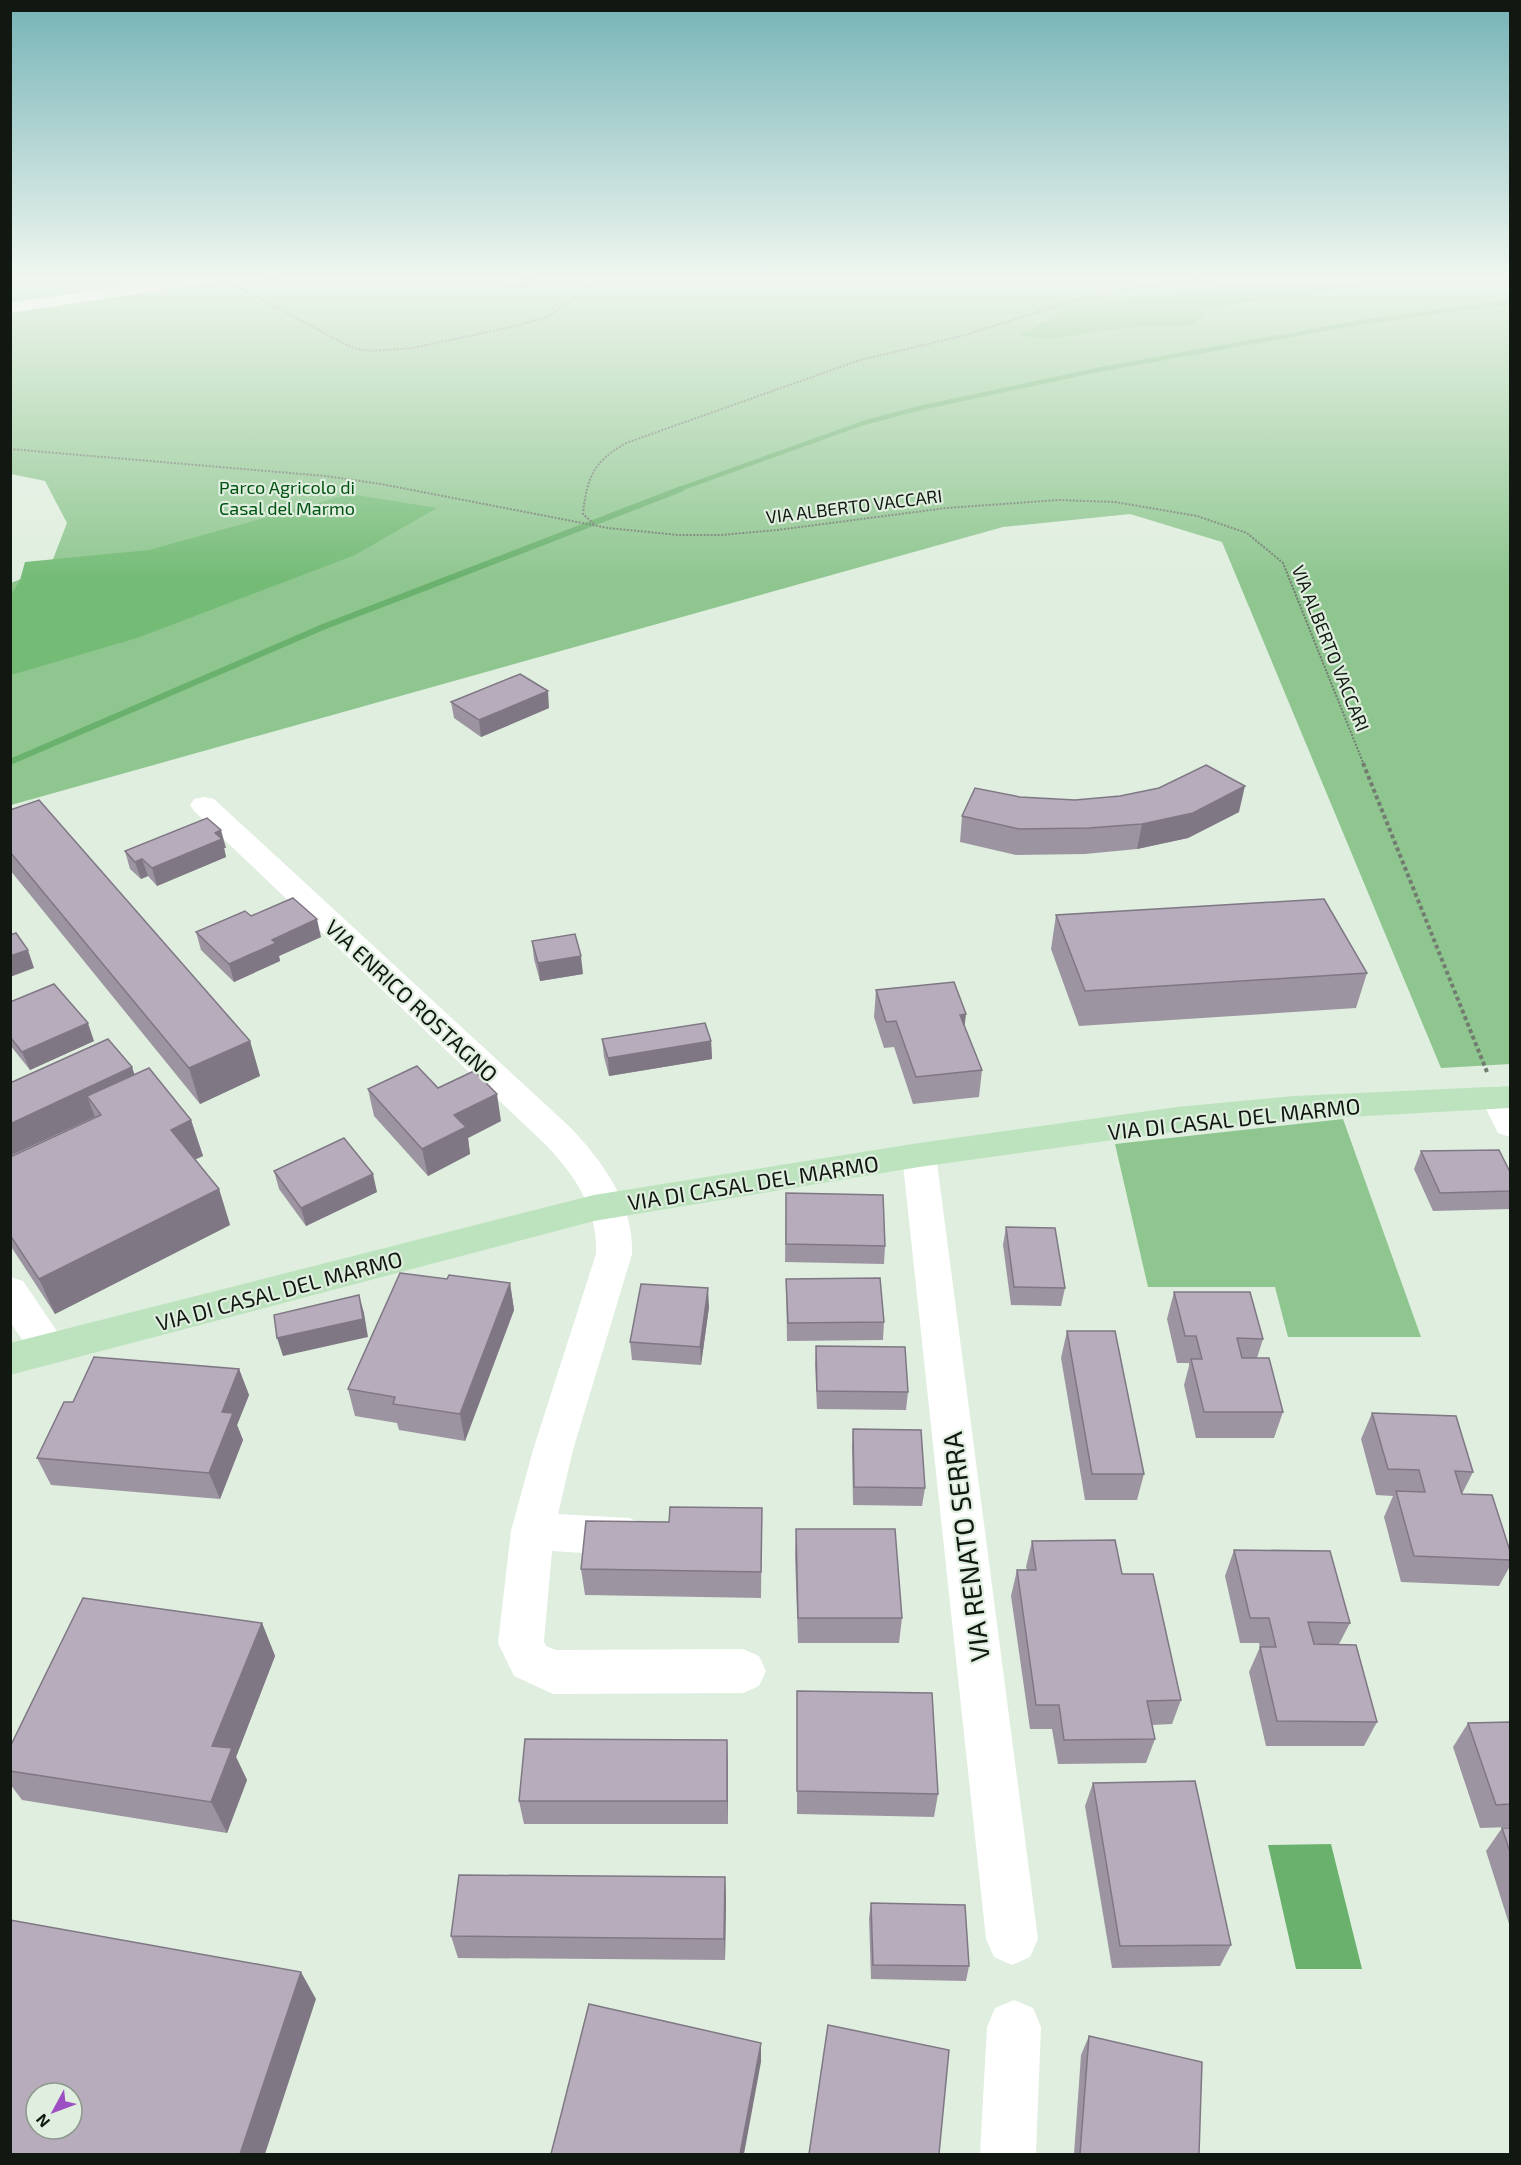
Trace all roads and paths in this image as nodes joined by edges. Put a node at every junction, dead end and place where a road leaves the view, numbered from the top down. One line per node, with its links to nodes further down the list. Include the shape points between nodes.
1 (805, 378): 3 (path, via 610,452 593,468 583,514)
2 (10, 449): 3 (path, VIA ALBERTO VACCARI, via 325,476)
3 (595, 524): 5 (path, VIA ALBERTO VACCARI, via 690,536 719,535 997,501 1070,500 1152,506 1243,530 1283,563)
4 (204, 805): 7 (street, VIA ENRICO ROSTAGNO, via 559,1137 585,1165)
5 (1506, 1106): 6 (main road, VIA DI CASAL DEL MARMO, via 1294,1108)
6 (918, 1155): 7 (main road, VIA DI CASAL DEL MARMO); 14 (street, VIA RENATO SERRA)
7 (606, 1206): 9 (main road, VIA DI CASAL DEL MARMO); 11 (street, VIA ENRICO ROSTAGNO, via 616,1242 615,1254 553,1450)
8 (10, 1291): 9 (street)
9 (50, 1349): 10 (main road, VIA DI CASAL DEL MARMO)
10 (10, 1359)
11 (532, 1532): 12 (street); 13 (street, VIA ENRICO ROSTAGNO, via 521,1643 530,1661 553,1672)
12 (658, 1539)
13 (743, 1671)
14 (1012, 1939)
15 (1014, 2027): 16 (street)
16 (1008, 2154)

